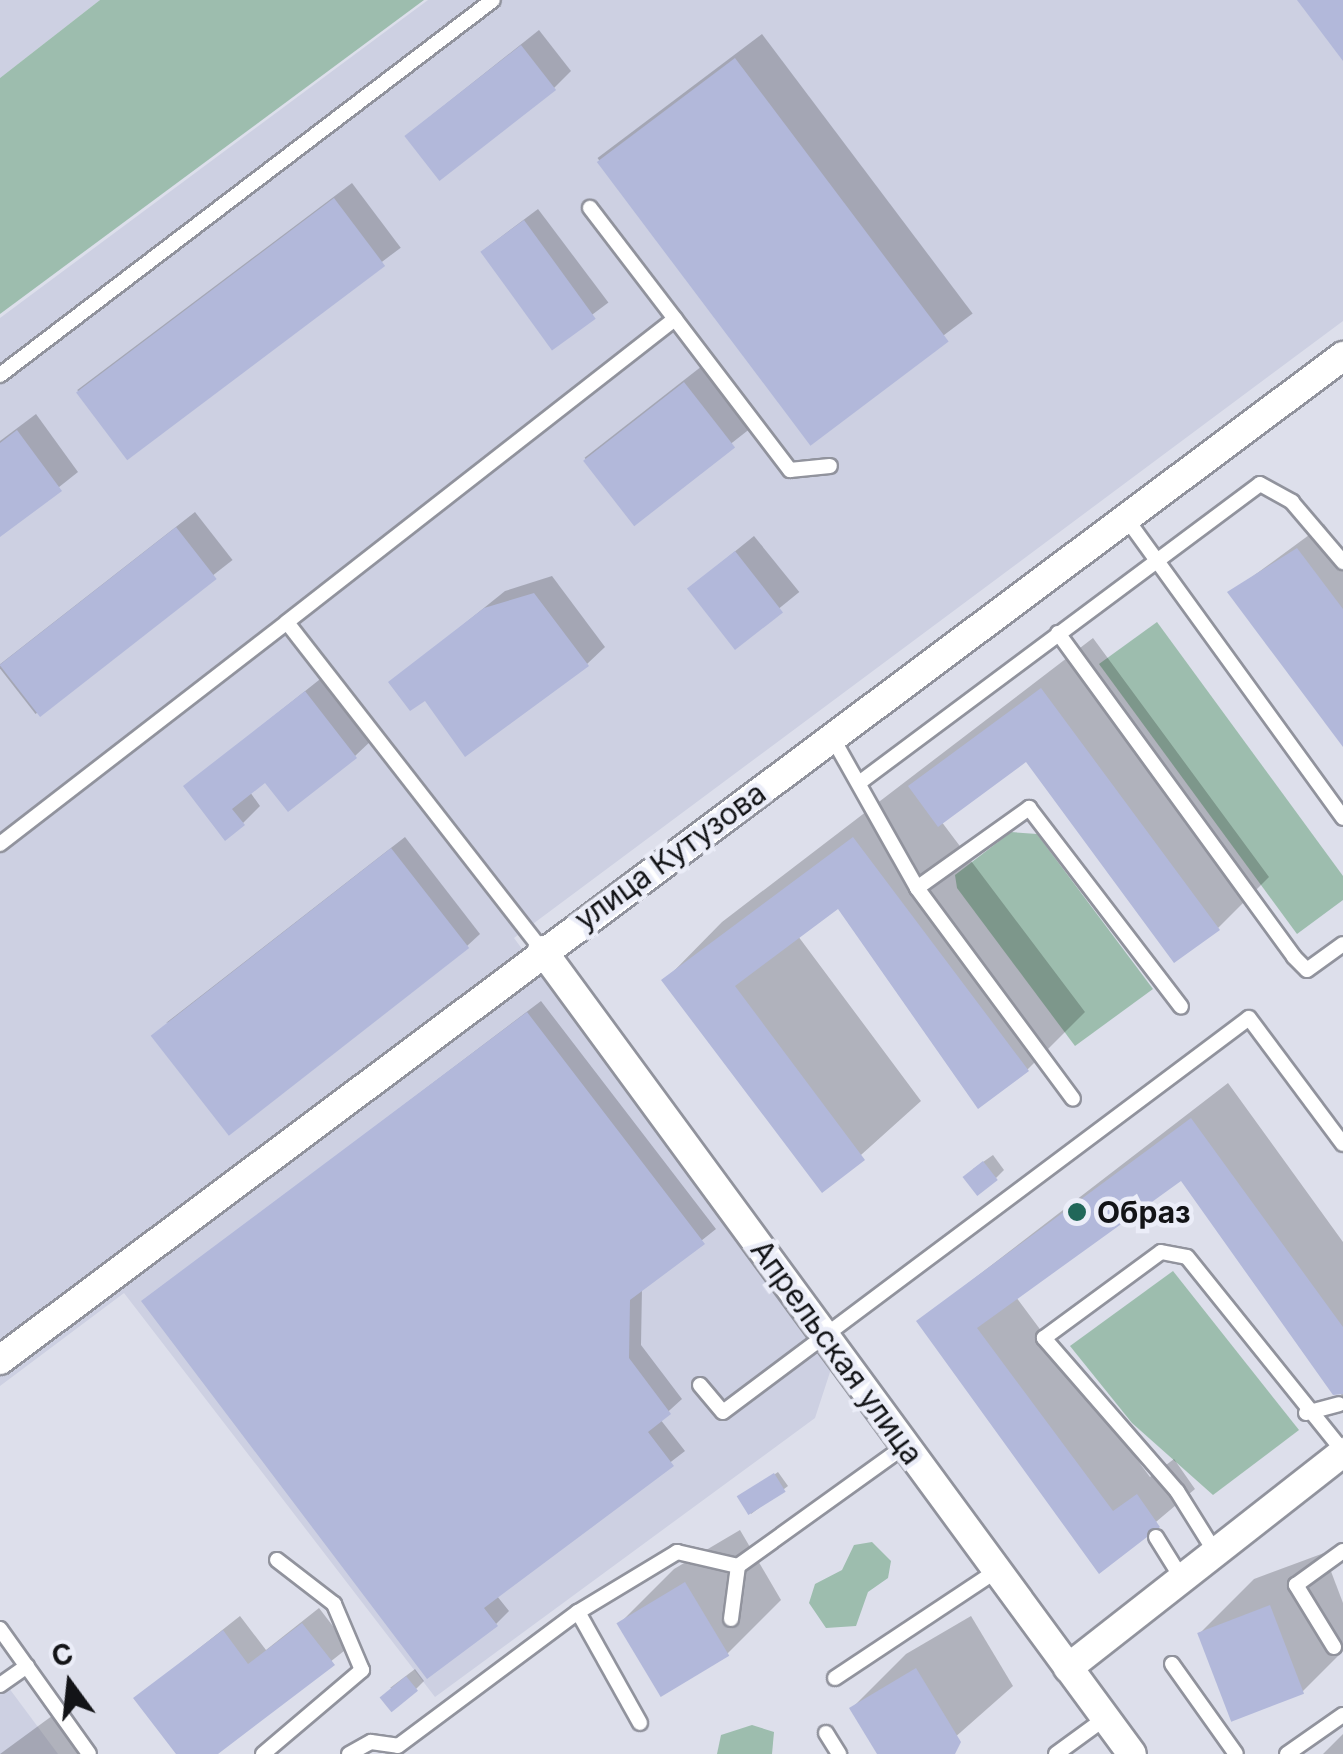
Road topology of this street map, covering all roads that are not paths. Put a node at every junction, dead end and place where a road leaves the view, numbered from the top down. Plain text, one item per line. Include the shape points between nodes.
1 (493, 0) edge
2 (590, 208) dead end
3 (675, 319) junction
4 (1343, 356) edge
5 (0, 375) edge
6 (830, 466) dead end
7 (1126, 518) junction
8 (1156, 559) junction
9 (1343, 562) edge
10 (287, 622) junction
11 (1058, 632) junction
12 (832, 737) junction
13 (863, 780) junction
14 (1343, 818) edge
15 (0, 844) edge
16 (916, 888) junction
17 (1343, 944) edge
18 (542, 950) junction
19 (1182, 1008) dead end
20 (1073, 1099) dead end
21 (1343, 1144) edge
22 (826, 1335) junction
23 (0, 1360) edge
24 (700, 1385) dead end
25 (1340, 1404) dead end
26 (1306, 1413) junction
27 (906, 1446) junction
28 (1343, 1451) edge
29 (1156, 1537) dead end
30 (1212, 1547) junction
31 (1343, 1551) edge
32 (277, 1560) dead end
33 (738, 1566) junction
34 (996, 1571) junction
35 (1184, 1582) junction
36 (578, 1612) junction
37 (731, 1619) dead end
38 (0, 1630) edge
39 (1334, 1648) dead end
40 (1172, 1664) dead end
41 (27, 1666) junction
42 (1068, 1668) junction
43 (835, 1678) dead end
44 (0, 1686) edge
45 (1343, 1716) edge
46 (1104, 1719) junction
47 (640, 1723) dead end
48 (826, 1733) dead end
49 (401, 1750) edge
50 (89, 1754) edge
51 (263, 1754) edge
52 (350, 1754) edge
53 (839, 1754) edge
54 (1056, 1754) edge
55 (1132, 1754) edge
56 (1236, 1754) edge
57 (1287, 1754) edge

1 - 5 lane
2 - 3 lane
3 - 6 lane via 790,470
3 - 10 lane
4 - 7 street, улица Кутузова
7 - 8 lane
7 - 12 street, улица Кутузова
8 - 9 lane via 1260,484 1292,502
8 - 11 lane
8 - 14 lane
10 - 15 lane
10 - 18 lane
11 - 13 lane
11 - 17 lane via 1294,956 1308,970
12 - 13 lane
12 - 18 street, улица Кутузова
13 - 16 lane
16 - 19 lane via 1029,808
16 - 20 lane
18 - 22 street, Апрельская улица
18 - 23 street, улица Кутузова
21 - 22 lane via 1249,1018
22 - 24 lane via 723,1412
22 - 27 street, Апрельская улица
25 - 26 lane
26 - 28 lane
26 - 30 lane via 1173,1248 1044,1338 1178,1492
27 - 33 lane
27 - 34 street, Апрельская улица
28 - 30 street
29 - 35 lane
30 - 35 street
31 - 39 lane via 1296,1585
32 - 51 lane via 334,1604 362,1670 358,1682
33 - 36 lane via 677,1552
33 - 37 lane
34 - 42 street, Апрельская улица
34 - 43 lane
35 - 42 street
36 - 47 lane
36 - 49 lane
38 - 41 lane
40 - 56 lane
41 - 44 lane
41 - 50 lane
42 - 46 street, Апрельская улица
45 - 57 lane
46 - 54 lane
46 - 55 street, Апрельская улица
48 - 53 lane
49 - 52 lane via 371,1742

